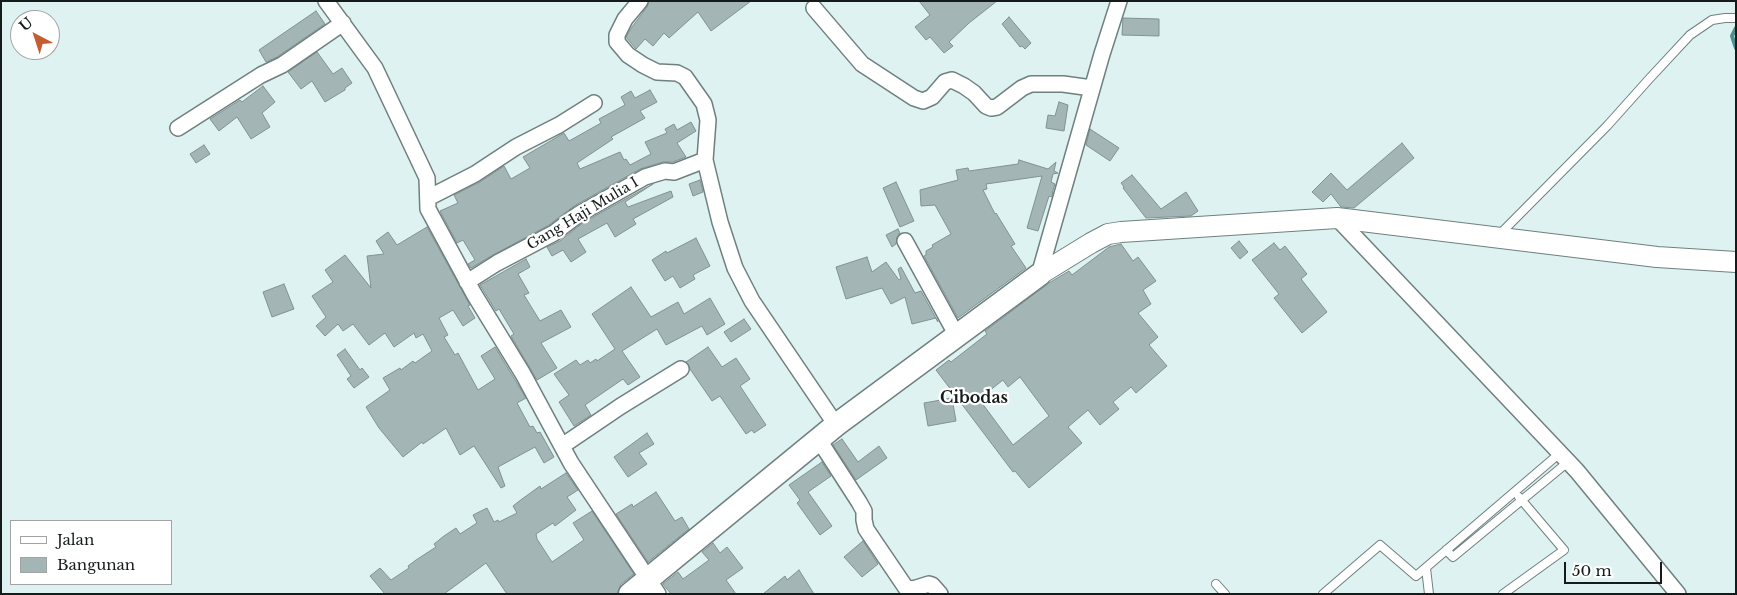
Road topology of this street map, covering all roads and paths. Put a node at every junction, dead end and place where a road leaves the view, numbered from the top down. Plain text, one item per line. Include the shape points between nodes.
1 (326, 1) edge
2 (640, 1) edge
3 (1119, 1) edge
4 (814, 8) dead end
5 (1736, 18) edge
6 (343, 23) junction
7 (1092, 88) junction
8 (594, 103) dead end
9 (178, 128) dead end
10 (705, 160) junction
11 (428, 198) junction
12 (1337, 218) junction
13 (1496, 238) junction
14 (905, 241) dead end
15 (1736, 262) edge
16 (1039, 275) junction
17 (467, 282) junction
18 (957, 336) junction
19 (681, 370) dead end
20 (836, 425) junction
21 (819, 440) junction
22 (562, 446) junction
23 (1564, 457) junction
24 (1515, 492) junction
25 (1522, 500) junction
26 (1446, 550) junction
27 (1426, 568) junction
28 (1216, 584) dead end
29 (653, 587) edge
30 (630, 594) edge
31 (940, 594) edge
32 (1225, 594) edge
33 (1323, 594) edge
34 (1429, 594) edge
35 (1503, 594) edge
36 (1678, 594) edge

1 - 6 street
2 - 10 street via 625,19 617,42 628,56 643,65 657,72 677,73 690,83 707,111
3 - 7 street
4 - 7 street via 862,64 923,101 952,80 992,108 1031,84
5 - 13 lane via 1712,20 1690,35 1608,126
6 - 9 street via 282,65
6 - 11 street via 375,68 427,178
7 - 16 street
8 - 11 street via 475,174
10 - 17 street, Gang Haji Mulia I via 674,172 665,171 645,177
10 - 20 street via 735,268 752,301
11 - 17 street via 428,209
12 - 13 street
12 - 16 street via 1108,234
12 - 23 street
13 - 15 street via 1657,257
14 - 18 street
16 - 18 main road
17 - 22 street
18 - 20 main road
19 - 22 street
20 - 21 main road
21 - 29 main road
21 - 31 street via 864,511 866,529 906,588 929,584
22 - 29 street
23 - 24 lane
23 - 25 lane
23 - 36 street
24 - 25 lane
24 - 26 lane
25 - 26 lane via 1453,557
25 - 35 lane via 1564,550
26 - 27 lane
27 - 33 lane via 1416,576 1380,545
27 - 34 lane
28 - 32 lane
29 - 30 main road

